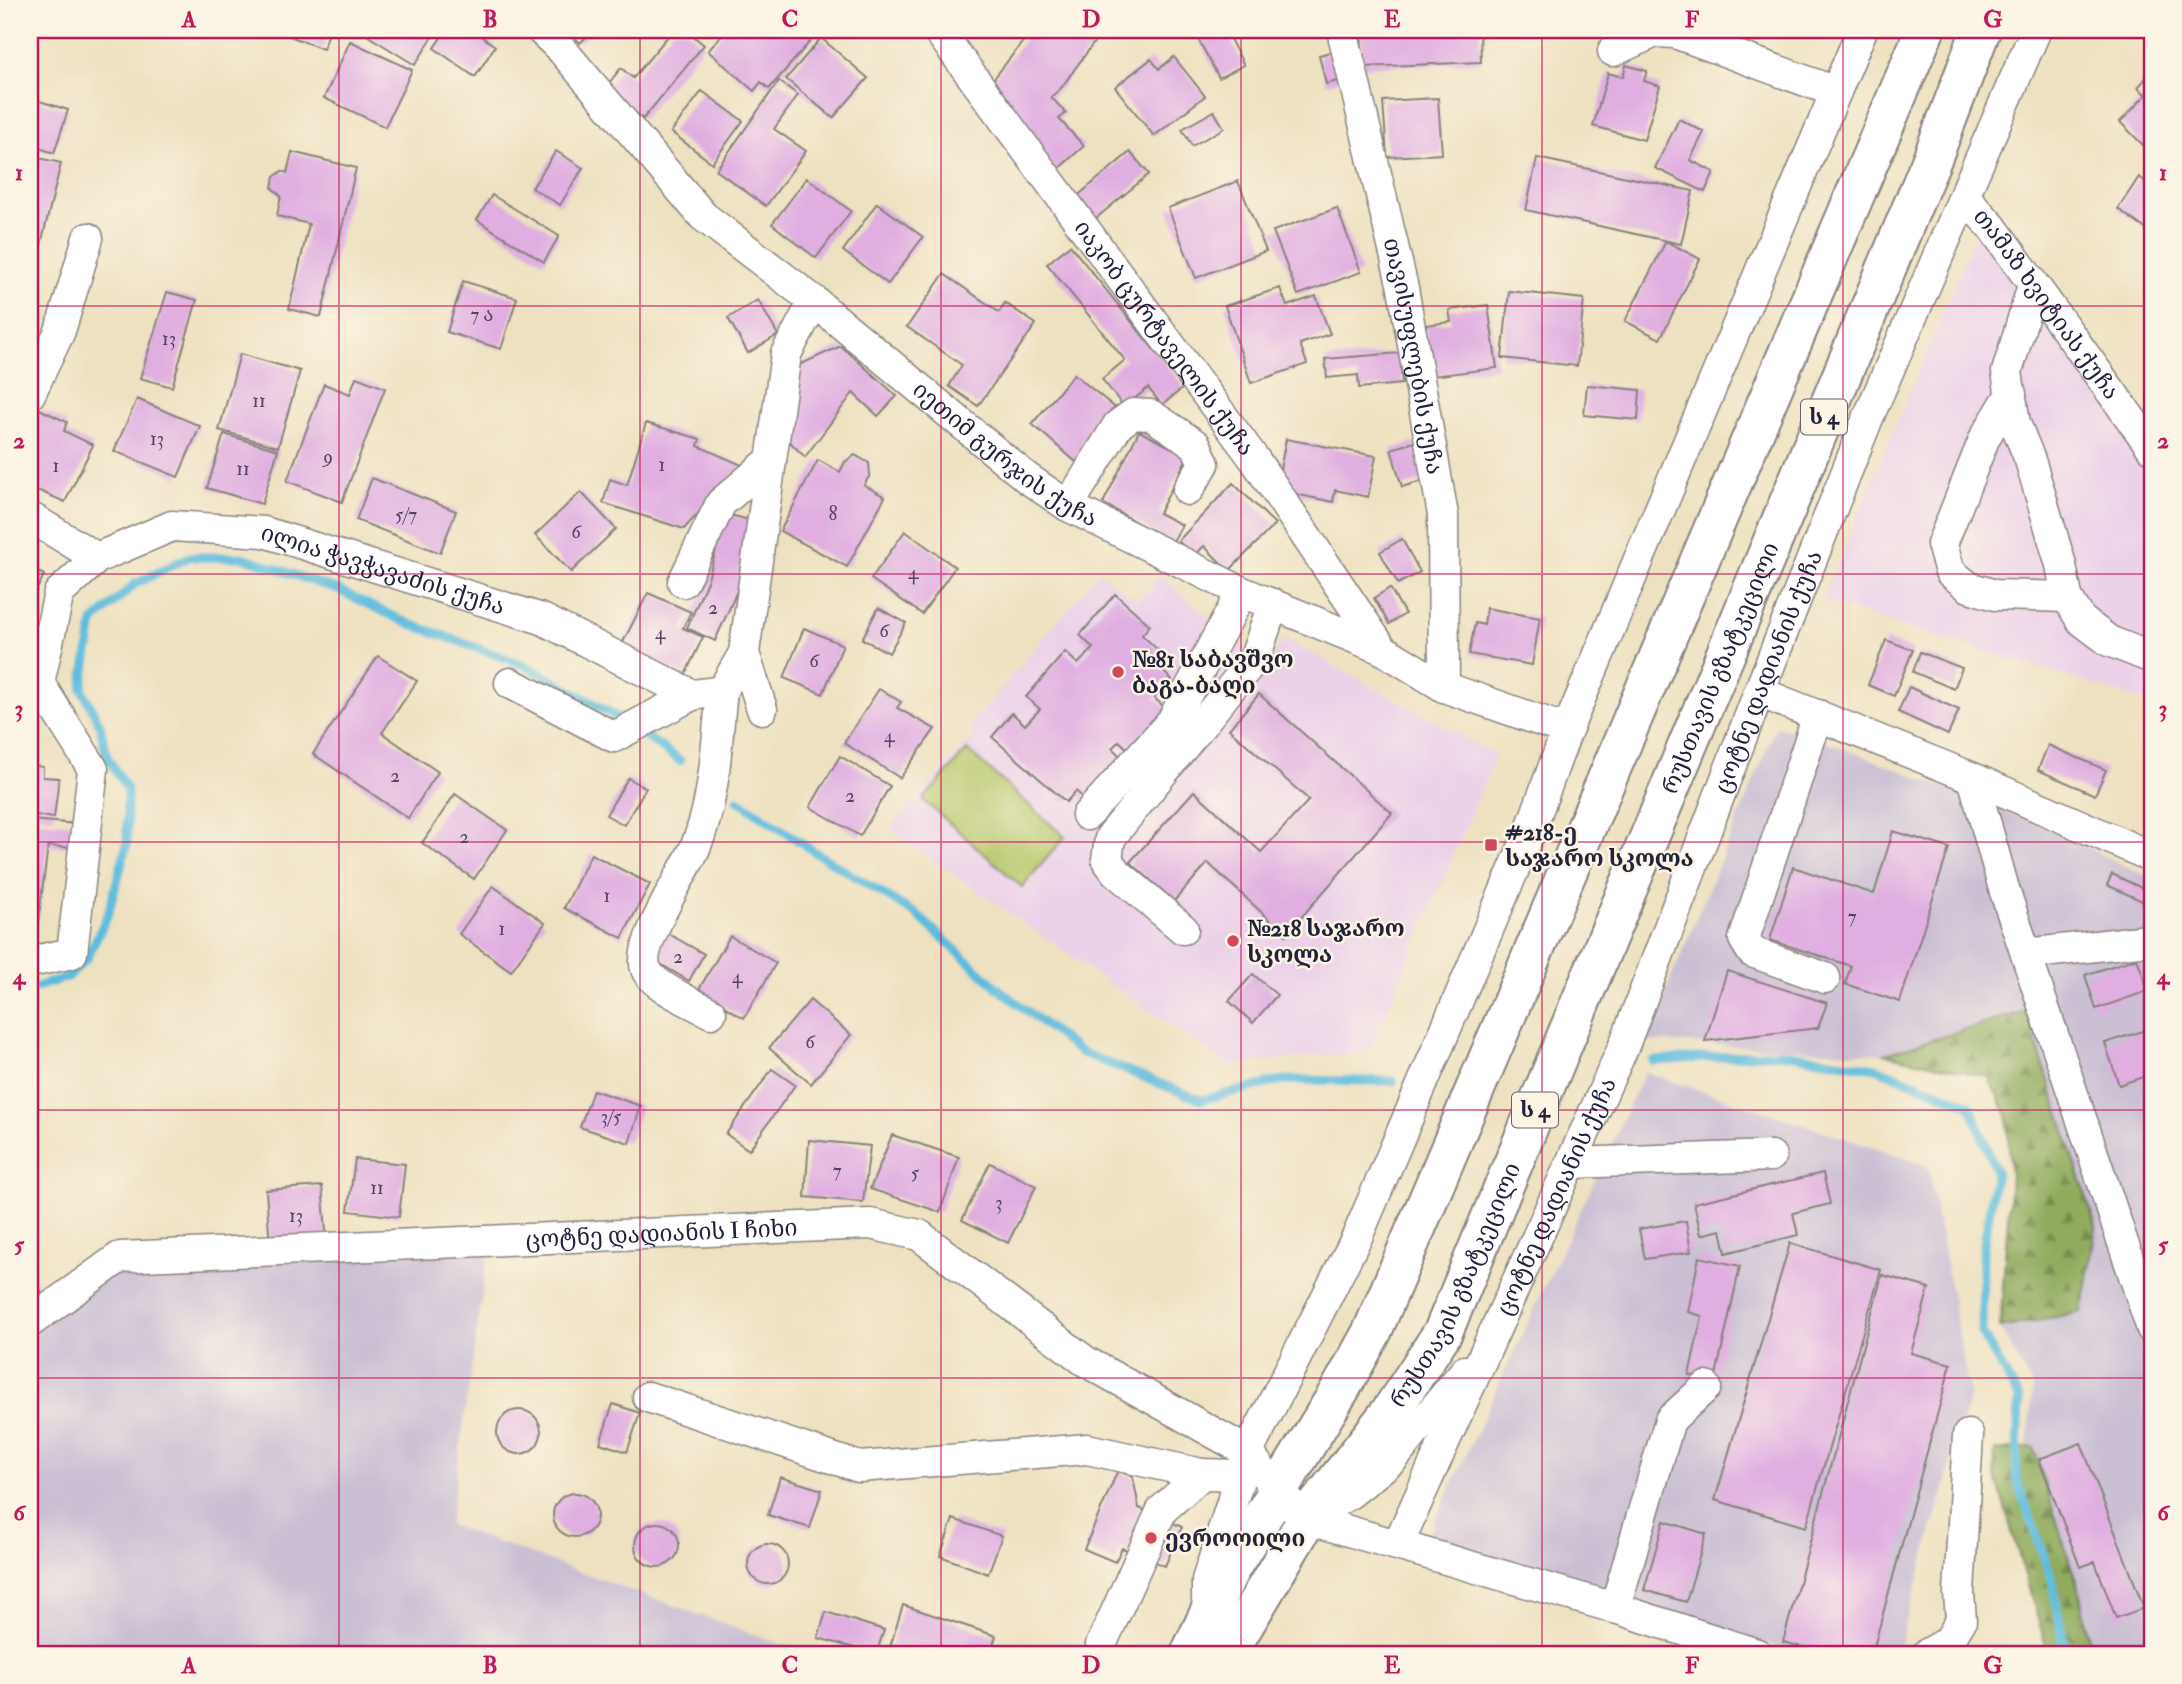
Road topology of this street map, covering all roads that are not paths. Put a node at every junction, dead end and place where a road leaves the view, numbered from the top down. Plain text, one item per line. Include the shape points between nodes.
1 (541, 30) edge
2 (938, 30) edge
3 (1342, 30) edge
4 (1862, 30) edge
5 (1925, 30) edge
6 (1981, 30) edge
7 (2036, 30) edge
8 (1613, 51) dead end
9 (1836, 92) junction
10 (1964, 196) junction
11 (88, 239) dead end
12 (2033, 285) junction
13 (814, 301) junction
14 (30, 394) edge
15 (2011, 394) junction
16 (2152, 448) edge
17 (771, 460) junction
18 (1188, 490) dead end
19 (1068, 506) junction
20 (30, 517) edge
21 (97, 558) junction
22 (683, 582) dead end
23 (1242, 593) junction
24 (2067, 597) junction
25 (1273, 604) junction
26 (1382, 649) junction
27 (744, 653) junction
28 (2152, 658) edge
29 (510, 683) dead end
30 (1444, 687) junction
31 (722, 691) junction
32 (1759, 692) junction
33 (692, 695) junction
34 (762, 709) dead end
35 (1818, 715) junction
36 (1567, 730) junction
37 (1973, 778) junction
38 (1087, 815) dead end
39 (2152, 857) edge
40 (1183, 929) dead end
41 (2152, 942) edge
42 (2026, 954) junction
43 (30, 962) edge
44 (1825, 978) dead end
45 (711, 1013) dead end
46 (1771, 1156) dead end
47 (1572, 1163) junction
48 (30, 1322) edge
49 (2152, 1329) edge
50 (1490, 1342) junction
51 (1706, 1387) dead end
52 (648, 1397) dead end
53 (1968, 1435) dead end
54 (1244, 1463) junction
55 (1202, 1474) junction
56 (1277, 1491) junction
57 (1307, 1519) junction
58 (1398, 1544) junction
59 (1228, 1571) junction
60 (1615, 1608) junction
61 (1207, 1614) junction
62 (1104, 1654) edge
63 (1190, 1654) edge
64 (1227, 1654) edge
65 (1757, 1654) edge
66 (1927, 1654) edge

1 - 13 street, იეთიმ გურჯის ქუჩა via 703,216
2 - 26 street, იაკობ ცურტაველის ქუჩა via 1255,460
3 - 30 street, თავისუფლების ქუჩა via 1403,288 1443,515
4 - 9 street
5 - 56 highway, ს 4 via 1372,1332
6 - 57 highway, რუსთავის გზატკეცილი / ს 4 via 1443,1332 1391,1411
7 - 10 street, ცოტნე დადიანის ქუჩა
8 - 9 street via 1656,32 1675,33
9 - 36 street
10 - 12 street, თამაზ ხვიტიას ქუჩა
10 - 32 street, ცოტნე დადიანის ქუჩა via 1868,418
11 - 14 street via 60,331
12 - 15 street via 2007,372
12 - 16 street, თამაზ ხვიტიას ქუჩა
13 - 17 street via 786,354
13 - 19 street, იეთიმ გურჯის ქუჩა via 1027,478
15 - 24 street via 2015,423 2030,460
15 - 24 street via 1985,437 1942,544 1950,572 1969,587 1995,595
17 - 22 street via 721,503
17 - 27 street
18 - 19 street via 1204,464 1196,445 1151,415 1133,414 1118,425
19 - 23 street, იეთიმ გურჯის ქუჩა
20 - 21 street
21 - 33 street, ილია ჭავჭავაძის ქუჩა via 172,526 264,532 542,619
21 - 43 street, ილია ჭავჭავაძის ქუჩა via 59,593 39,683 93,769 72,953
23 - 25 street, იეთიმ გურჯის ქუჩა
23 - 38 street via 1172,721
24 - 28 street via 2081,620 2109,641
25 - 26 street, იეთიმ გურჯის ქუჩა
25 - 40 street via 1255,658 1110,838 1107,860 1116,872
26 - 30 street, იეთიმ გურჯის ქუჩა
27 - 31 street
27 - 34 street
29 - 33 street via 614,737
30 - 36 street, იეთიმ გურჯის ქუჩა
31 - 33 street
31 - 45 street via 709,808 695,848 643,956 653,981
32 - 35 street
32 - 47 street, ცოტნე დადიანის ქუჩა via 1623,1048
35 - 37 street
35 - 44 street via 1744,939 1752,951
36 - 54 street via 1529,834 1357,1237
37 - 39 street
37 - 42 street
41 - 42 street
42 - 49 street
46 - 47 street
47 - 50 street, ცოტნე დადიანის ქუჩა
48 - 54 street, ცოტნე დადიანის I ჩიხი via 120,1257 870,1224 919,1234 1085,1361
50 - 57 street via 1393,1459 1349,1494
50 - 58 street, ცოტნე დადიანის ქუჩა
51 - 60 street via 1670,1420
52 - 55 street via 859,1467 1087,1449
53 - 66 street via 1961,1621 1948,1642
54 - 55 street
54 - 56 street
54 - 61 street via 1207,1580
55 - 62 street via 1162,1510 1101,1645
56 - 57 street
56 - 59 highway, ს 4
57 - 58 street
57 - 59 street via 1267,1538
57 - 64 highway, რუსთავის გზატკეცილი / ს 4
58 - 60 street
59 - 61 highway, ს 4
60 - 65 street
61 - 63 highway, ს 4

